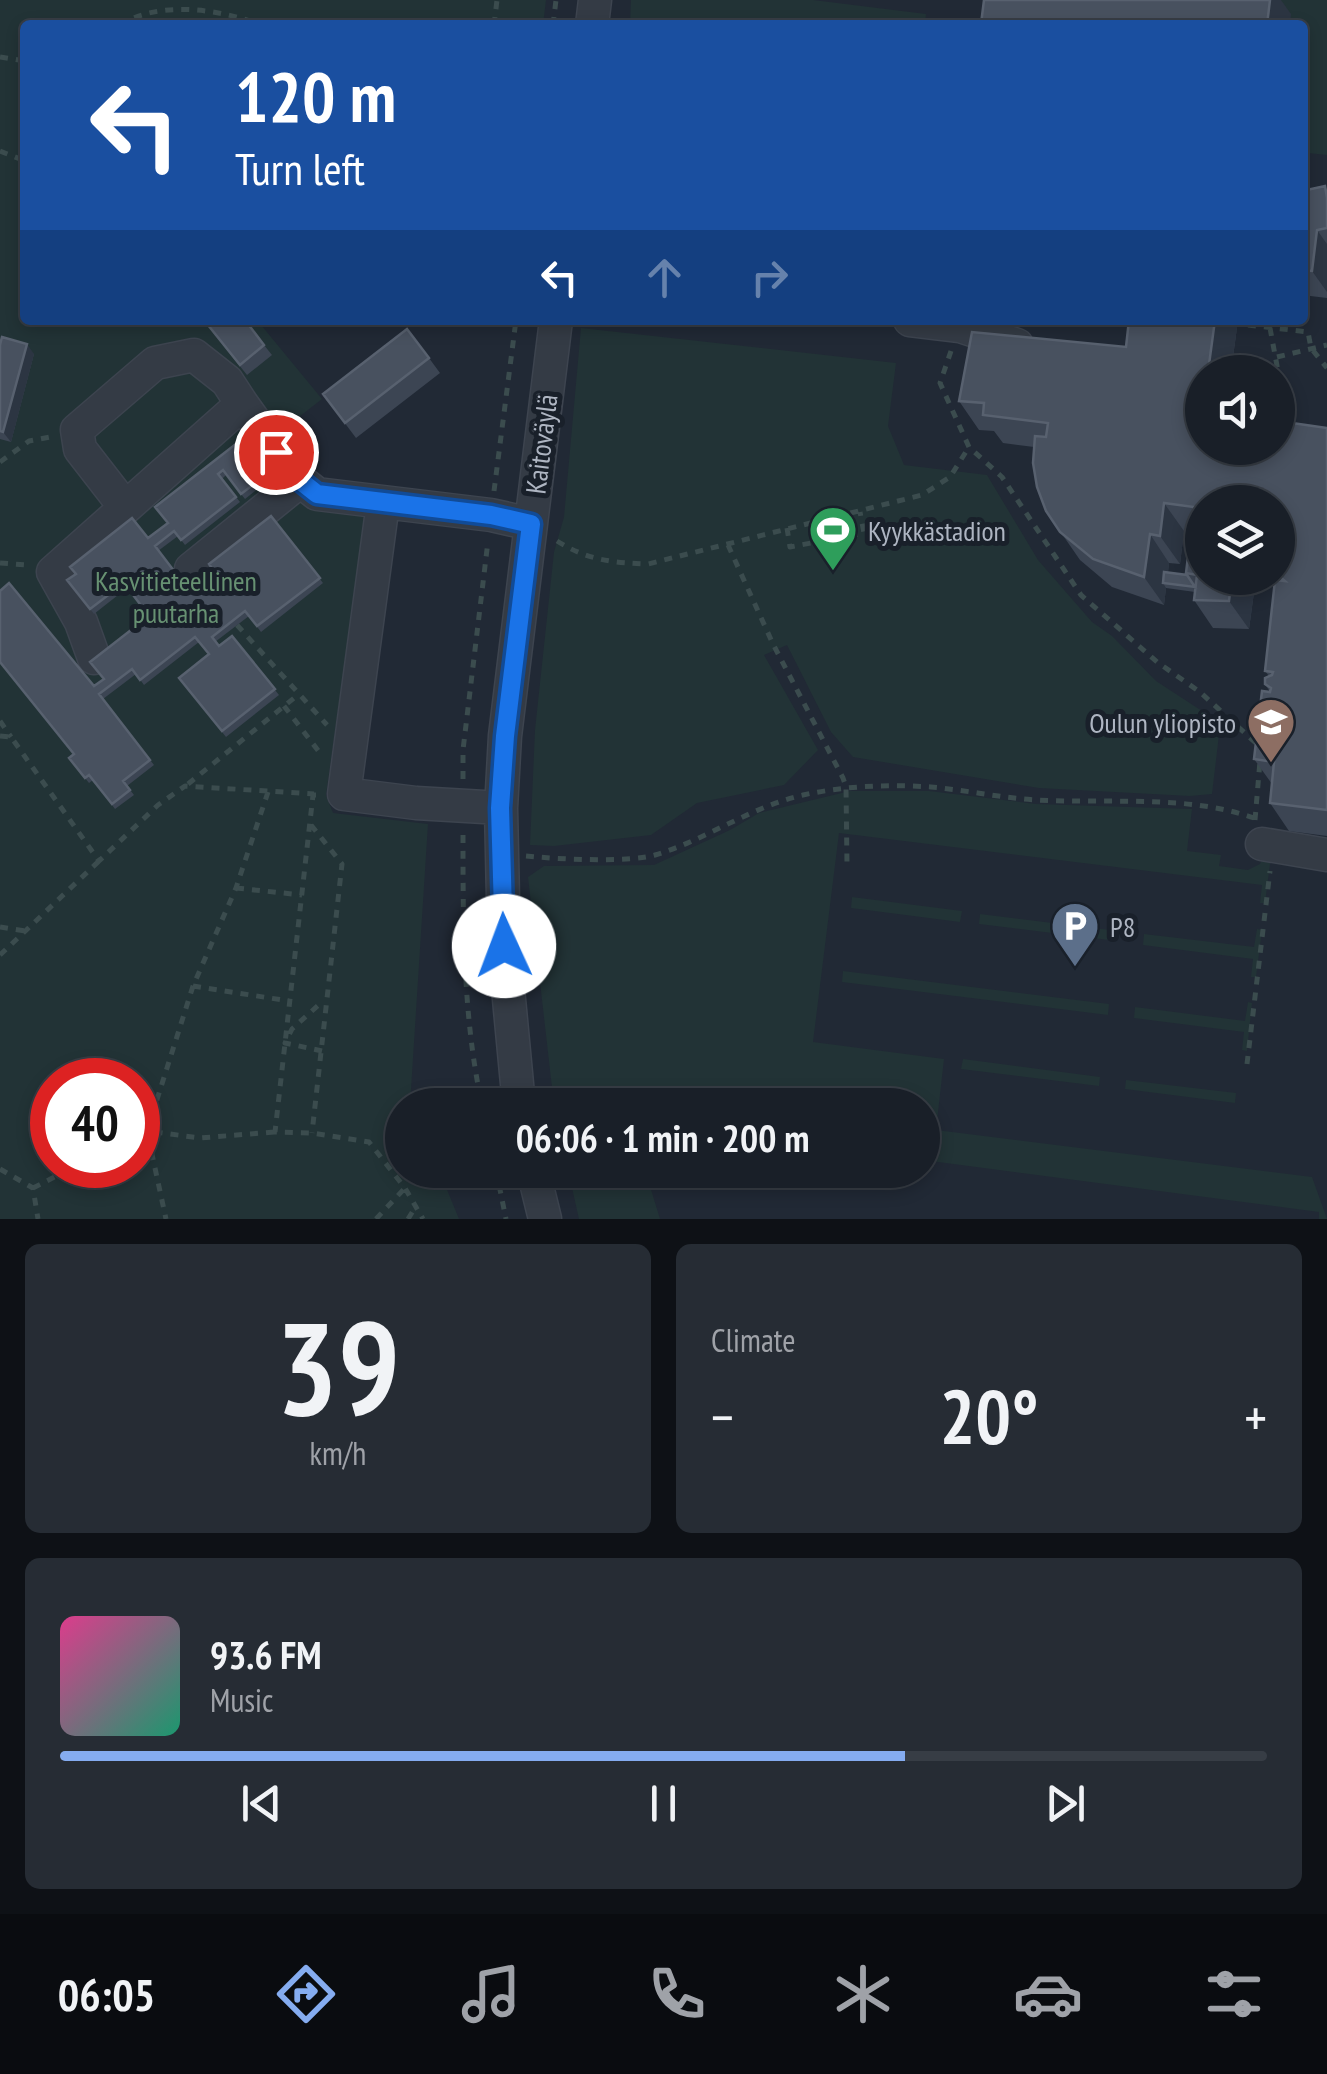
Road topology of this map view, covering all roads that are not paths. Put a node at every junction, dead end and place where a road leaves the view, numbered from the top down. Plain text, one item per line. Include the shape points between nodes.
1 (555, 325) edge
2 (952, 325) edge
3 (1040, 348) edge
4 (242, 404) junction
5 (300, 481) junction
6 (383, 503) junction
7 (125, 507) junction
8 (531, 524) junction
9 (191, 569) dead end
10 (94, 658) edge
11 (500, 808) junction
12 (1263, 837) road end
13 (1327, 855) edge
14 (517, 1088) edge
15 (538, 1188) edge
16 (545, 1219) edge

1 - 8 street, Kaitoväylä
2 - 3 street
4 - 5 street
4 - 7 street
4 - 7 street via 194,355 155,363 77,430 80,450
5 - 6 street via 317,494
5 - 9 street
6 - 8 street
6 - 11 street via 344,794
7 - 10 street via 53,572
8 - 11 street, Kaitoväylä
11 - 14 street, Kaitoväylä
12 - 13 street
15 - 16 street

